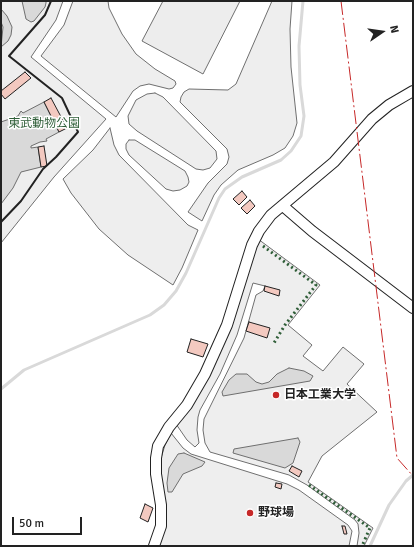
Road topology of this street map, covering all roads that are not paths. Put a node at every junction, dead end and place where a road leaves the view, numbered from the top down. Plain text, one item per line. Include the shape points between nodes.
1 (413, 91) edge
2 (283, 206) junction
3 (413, 308) edge
4 (154, 546) edge

1 - 2 street via 388,105 372,119 334,162
2 - 3 street
2 - 4 street via 271,215 259,231 252,245 227,325 205,374 158,446 156,474 161,505 161,526

